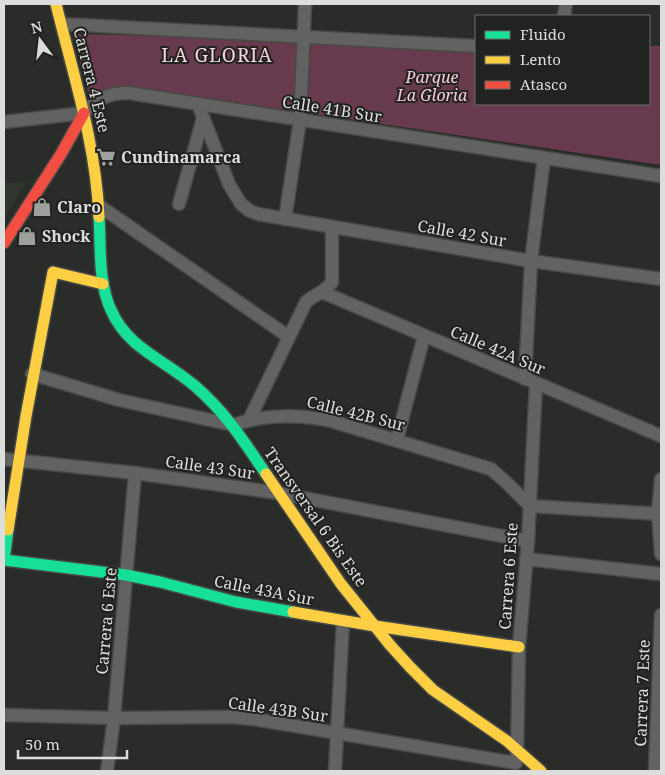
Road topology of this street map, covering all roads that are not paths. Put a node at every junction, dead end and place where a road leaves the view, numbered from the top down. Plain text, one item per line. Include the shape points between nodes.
1 (56, 4) edge
2 (305, 4) edge
3 (62, 24) junction
4 (303, 37) junction
5 (475, 46) edge
6 (198, 104) junction
7 (84, 113) junction
8 (203, 118) junction
9 (300, 120) junction
10 (4, 122) edge
11 (544, 158) junction
12 (661, 176) edge
13 (178, 204) dead end
14 (98, 205) junction
15 (285, 219) junction
16 (332, 227) junction
17 (4, 243) edge
18 (531, 261) junction
19 (661, 280) edge
20 (103, 284) junction
21 (322, 292) junction
22 (424, 336) junction
23 (289, 337) junction
24 (32, 374) junction
25 (531, 381) junction
26 (249, 420) junction
27 (233, 425) junction
28 (661, 436) edge
29 (397, 440) junction
30 (4, 459) edge
31 (18, 460) junction
32 (135, 473) junction
33 (661, 479) edge
34 (278, 494) junction
35 (530, 506) junction
36 (660, 514) edge
37 (528, 541) junction
38 (661, 554) edge
39 (526, 559) junction
40 (4, 560) edge
41 (661, 574) edge
42 (126, 575) junction
43 (661, 615) edge
44 (343, 621) junction
45 (375, 626) junction
46 (519, 647) junction
47 (4, 715) edge
48 (114, 718) junction
49 (337, 734) junction
50 (517, 749) junction
51 (516, 767) edge
52 (108, 771) edge
53 (335, 771) edge
54 (540, 771) edge
55 (655, 771) edge

1 - 3 street, Carrera 4 Este
2 - 4 street
3 - 4 street
3 - 7 street, Carrera 4 Este
4 - 5 street
4 - 9 street
6 - 7 street, Calle 41B Sur via 114,94 92,104
6 - 8 street
6 - 9 street, Calle 41B Sur
7 - 10 street, Calle 41B Sur
7 - 14 street, Carrera 4 Este via 98,188
7 - 17 street
8 - 13 street
8 - 15 street, Calle 42 Sur via 229,184 242,204 258,214
9 - 11 street, Calle 41B Sur
9 - 15 street
11 - 12 street, Calle 41B Sur
11 - 18 street, Carrera 6 Este
14 - 20 street, Carrera 4 Este
14 - 23 street
15 - 16 street, Calle 42 Sur
16 - 18 street, Calle 42 Sur
16 - 21 street via 332,282
18 - 19 street, Calle 42 Sur
18 - 25 street, Carrera 6 Este
20 - 24 street via 53,272
20 - 27 street, Transversal 6 Bis Este via 114,316 134,343 193,384
21 - 22 street, Calle 42A Sur
21 - 23 street via 306,302
22 - 25 street, Calle 42A Sur
22 - 29 street
23 - 26 street
24 - 27 street, Calle 42B Sur via 119,400
24 - 31 street
25 - 28 street, Calle 42A Sur
25 - 35 street, Carrera 6 Este
26 - 27 street, Calle 42B Sur
26 - 29 street, Calle 42B Sur via 308,416
27 - 34 street, Transversal 6 Bis Este
29 - 35 street, Calle 42B Sur via 490,469
30 - 31 street, Calle 43 Sur
31 - 32 street, Calle 43 Sur
31 - 40 street
32 - 34 street, Calle 43 Sur
32 - 42 street, Carrera 6 Este
33 - 36 street
34 - 37 street, Calle 43 Sur
34 - 45 street, Transversal 6 Bis Este via 341,584
35 - 36 street
35 - 37 street, Carrera 6 Este
36 - 38 street
37 - 39 street, Carrera 6 Este
39 - 41 street
39 - 46 street, Carrera 6 Este
40 - 42 street, Calle 43A Sur
42 - 44 street, Calle 43A Sur via 236,602
42 - 48 street, Carrera 6 Este
43 - 55 street, Carrera 7 Este
44 - 45 street, Calle 43A Sur
44 - 49 street
45 - 46 street, Calle 43A Sur
45 - 50 street, Transversal 6 Bis Este via 433,690
46 - 50 street, Carrera 6 Este
47 - 48 street, Calle 43B Sur
48 - 49 street, Calle 43B Sur via 230,717
48 - 52 street, Carrera 6 Este
49 - 51 street, Calle 43B Sur
49 - 53 street
50 - 51 street, Carrera 6 Este
50 - 54 street, Transversal 6 Bis Este

